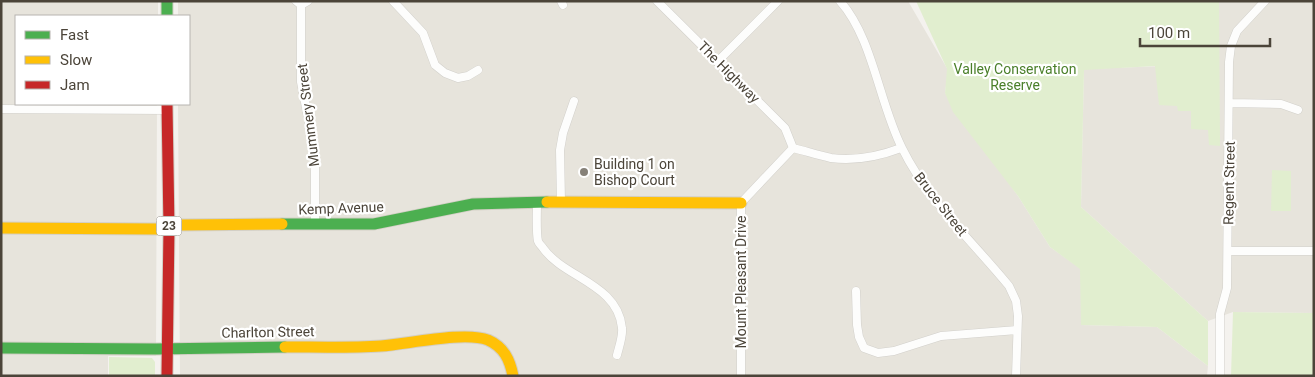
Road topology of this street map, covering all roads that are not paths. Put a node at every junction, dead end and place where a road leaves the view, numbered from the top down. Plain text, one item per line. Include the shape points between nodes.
1 (167, 1) edge
2 (393, 1) edge
3 (657, 1) edge
4 (778, 1) edge
5 (840, 1) edge
6 (1265, 1) edge
7 (302, 3) edge
8 (167, 15) edge
9 (717, 62) junction
10 (478, 70) dead end
11 (574, 101) dead end
12 (1230, 103) junction
13 (167, 107) edge
14 (1, 109) edge
15 (1298, 110) dead end
16 (793, 148) junction
17 (901, 148) junction
18 (536, 202) junction
19 (561, 202) junction
20 (741, 203) junction
21 (315, 224) junction
22 (1, 228) edge
23 (169, 228) junction
24 (1228, 251) junction
25 (1314, 252) edge
26 (856, 290) dead end
27 (1017, 330) junction
28 (1, 348) edge
29 (167, 349) junction
30 (617, 355) dead end
31 (167, 376) edge
32 (513, 376) edge
33 (741, 376) edge
34 (1016, 376) edge
35 (1220, 376) edge

1 - 8 street
2 - 10 street via 423,33 435,65 458,78
3 - 9 street, The Highway
4 - 9 street
5 - 17 street, Bruce Street via 863,41
6 - 12 street, Regent Street via 1237,31 1231,46
7 - 21 street, Mummery Street via 301,82 315,153
9 - 16 street, The Highway via 785,128
11 - 19 street via 560,150
12 - 15 street via 1282,104
12 - 24 street, Regent Street
13 - 14 street
13 - 23 street, 23
16 - 17 street via 833,158 856,158
16 - 20 street, Mount Pleasant Drive
17 - 27 street, Bruce Street via 935,201 1009,286 1016,301
18 - 19 street, Kemp Avenue
18 - 21 street, Kemp Avenue via 473,204 374,224
18 - 30 street via 538,241 547,254 606,296 620,318 623,329
19 - 20 street, Kemp Avenue
20 - 33 street, Mount Pleasant Drive
21 - 23 street, Kemp Avenue via 181,225
22 - 23 street, Kemp Avenue
23 - 29 street, 23
24 - 25 street
24 - 35 street, Regent Street via 1228,288 1220,314
26 - 27 street via 859,337 864,348 878,353 942,336
27 - 34 street, Bruce Street
28 - 29 street, Charlton Street
29 - 31 street, 23
29 - 32 street, Charlton Street via 382,346 471,336 488,340 501,348 510,361

